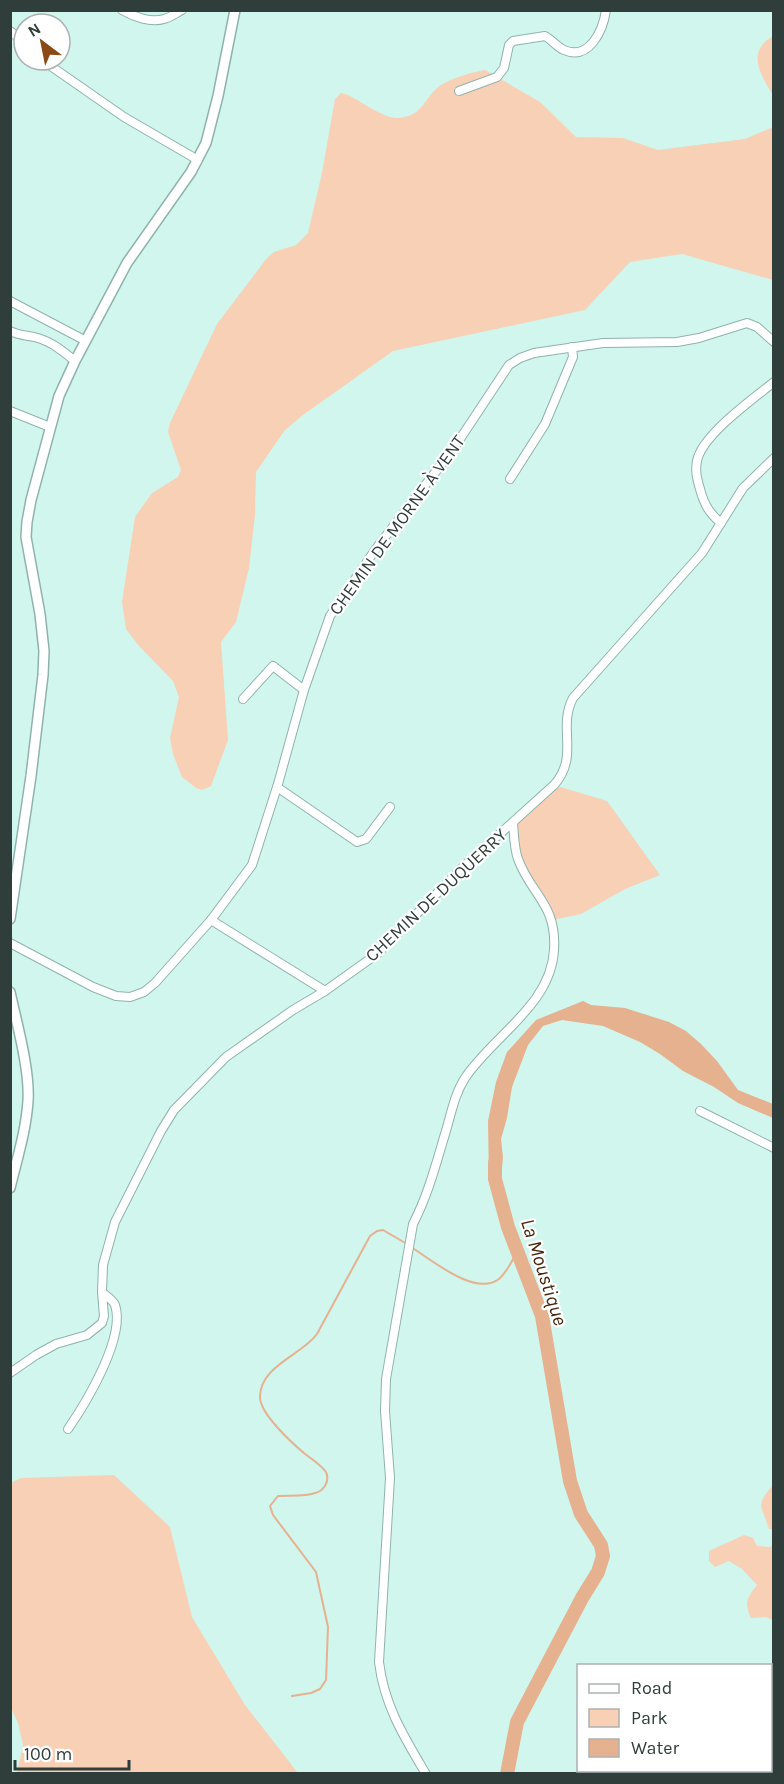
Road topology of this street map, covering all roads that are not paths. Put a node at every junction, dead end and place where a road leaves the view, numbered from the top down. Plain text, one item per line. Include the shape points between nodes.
1 (123, 10) edge
2 (182, 10) edge
3 (235, 10) edge
4 (606, 10) edge
5 (59, 72) edge
6 (459, 91) dead end
7 (198, 160) junction
8 (10, 301) edge
9 (10, 331) edge
10 (86, 341) junction
11 (774, 342) edge
12 (572, 347) junction
13 (75, 361) junction
14 (774, 382) edge
15 (10, 411) edge
16 (50, 427) junction
17 (774, 458) edge
18 (510, 479) dead end
19 (721, 523) junction
20 (304, 690) junction
21 (243, 699) dead end
22 (277, 787) junction
23 (390, 807) dead end
24 (513, 823) junction
25 (10, 919) edge
26 (212, 920) junction
27 (10, 943) edge
28 (325, 991) junction
29 (10, 992) edge
30 (700, 1111) dead end
31 (774, 1148) edge
32 (10, 1188) edge
33 (102, 1292) junction
34 (10, 1372) edge
35 (68, 1429) dead end
36 (423, 1771) edge

1 - 2 street via 147,19 163,19
3 - 7 street via 212,120
4 - 6 street via 597,38 587,49 578,53 566,51 544,36 513,41 497,77
5 - 7 street via 124,117
7 - 10 street via 127,262
8 - 10 street
9 - 13 street via 39,338
10 - 13 street
11 - 12 street, CHEMIN DE MORNE À VENT via 747,323 677,342
12 - 18 street via 573,357 545,424
12 - 20 street, CHEMIN DE MORNE À VENT via 534,353 509,365 330,616
13 - 16 street
14 - 19 street via 716,431 697,460 696,476 704,504
15 - 16 street
16 - 25 street via 27,522 44,659
17 - 19 street, CHEMIN DE DUQUERRY via 743,488
19 - 24 street, CHEMIN DE DUQUERRY via 702,553 573,698 567,715 568,756 560,778
20 - 21 street via 273,666
20 - 22 street, CHEMIN DE MORNE À VENT
22 - 23 street via 357,842 366,839
22 - 26 street, CHEMIN DE MORNE À VENT via 252,865
24 - 28 street, CHEMIN DE DUQUERRY via 377,954
24 - 36 street via 518,858 553,920 555,950 551,968 535,999 465,1078 454,1100 424,1203 413,1224 386,1379 390,1478 379,1660 390,1708
26 - 27 street, CHEMIN DE MORNE À VENT via 155,983 130,998 93,987
26 - 28 street
28 - 33 street, CHEMIN DE DUQUERRY via 226,1057 174,1110 115,1222 103,1265
29 - 32 street via 28,1100
30 - 31 street
33 - 34 street, CHEMIN DE DUQUERRY via 104,1316 96,1329 56,1344
33 - 35 street via 114,1304 114,1343

